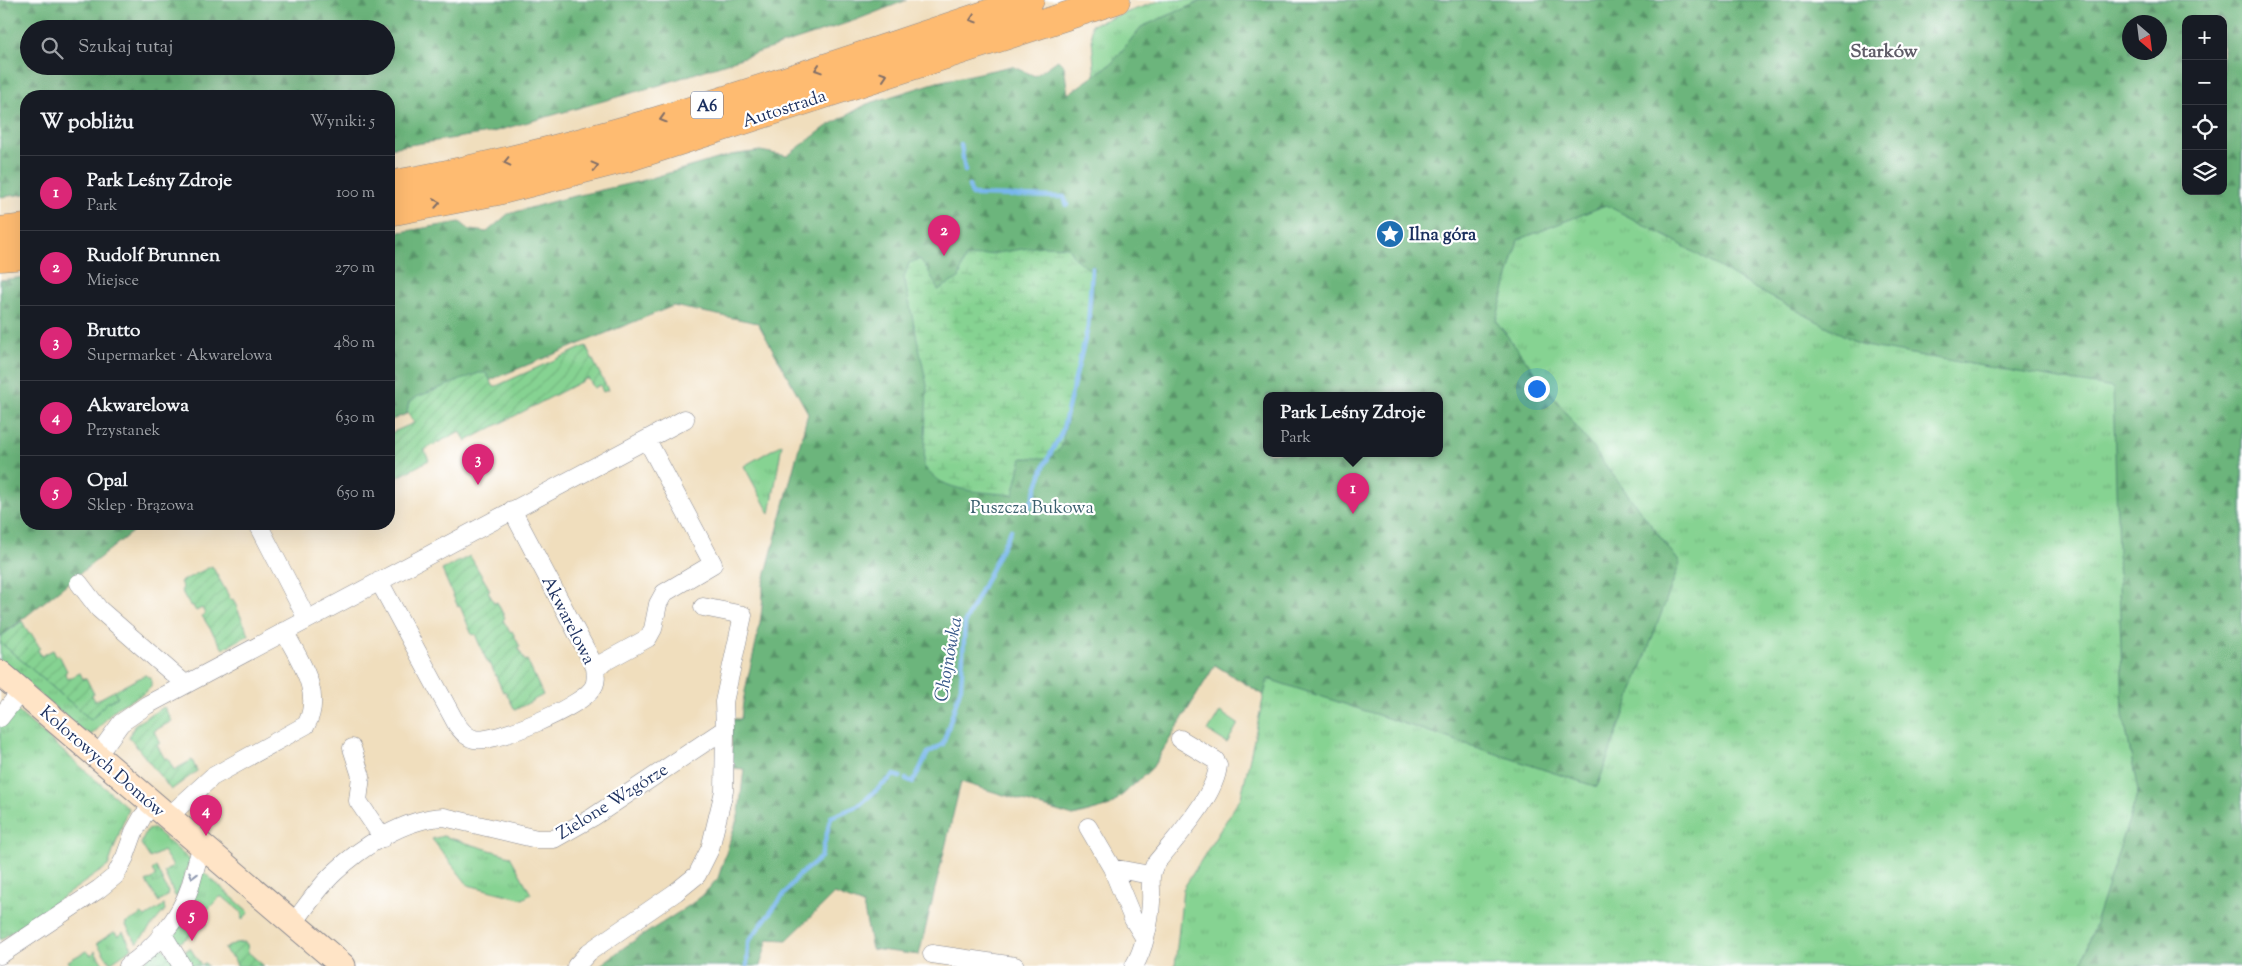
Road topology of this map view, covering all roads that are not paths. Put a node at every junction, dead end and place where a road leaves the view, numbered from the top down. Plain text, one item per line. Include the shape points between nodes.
1 (1116, 0) edge
2 (1025, 2) edge
3 (395, 184) edge
4 (395, 211) edge
5 (20, 229) edge
6 (0, 231) edge
7 (20, 255) edge
8 (0, 257) edge
9 (685, 419) dead end
10 (647, 440) junction
11 (512, 510) junction
12 (261, 530) edge
13 (379, 581) junction
14 (79, 583) dead end
15 (703, 607) dead end
16 (307, 619) junction
17 (284, 631) junction
18 (595, 667) junction
19 (0, 673) edge
20 (186, 684) junction
21 (21, 691) junction
22 (0, 718) edge
23 (725, 729) junction
24 (1180, 739) dead end
25 (352, 748) dead end
26 (97, 756) junction
27 (161, 811) junction
28 (1088, 827) dead end
29 (383, 838) junction
30 (202, 846) junction
31 (1112, 868) junction
32 (1150, 875) junction
33 (293, 924) junction
34 (162, 933) junction
35 (1144, 937) junction
36 (0, 955) edge
37 (931, 955) edge
38 (128, 966) edge
39 (182, 966) edge
40 (342, 966) edge
41 (576, 966) edge
42 (1015, 966) edge
43 (1134, 966) edge

4 -> 1 highway, Autostrada / A6 via 498,191 627,158
2 -> 3 highway, Autostrada / A6 via 604,136 502,163
5 - 6 highway
7 - 8 highway
9 - 10 street
10 - 11 street
10 - 18 street via 713,564 664,594 648,638
11 - 13 street
11 - 18 street, Akwarelowa
12 - 16 street
13 - 16 street
13 - 18 street, Akwarelowa via 457,725 474,739 493,739 509,734 582,698 596,682
14 - 20 street via 99,609
15 - 23 street via 743,615 724,702
16 - 17 street
17 - 20 street
17 - 27 street via 310,685 313,711 306,725 212,777
19 - 21 street, Kolorowych Domów
20 - 26 street via 132,714 121,723
21 - 22 street
21 - 26 street, Kolorowych Domów
23 - 29 street, Zielone Wzgórze via 594,817 554,839 536,839 444,817 418,820
23 - 41 street via 724,791 710,849 697,875 601,944
24 - 32 street via 1215,760 1218,771 1204,800
25 - 29 street via 361,776 352,801
26 - 27 street, Kolorowych Domów
27 - 30 street, Kolorowych Domów
27 - 36 street via 143,816 115,876
28 - 31 street
29 - 33 street, Zielone Wzgórze via 356,854 333,874
30 - 33 street, Kolorowych Domów
30 -> 34 street via 183,904
31 - 32 street
31 - 35 street
32 - 35 street via 1151,916
33 - 40 street, Kolorowych Domów
34 - 38 street
34 - 39 street
35 - 43 street via 1143,949
37 - 42 street

